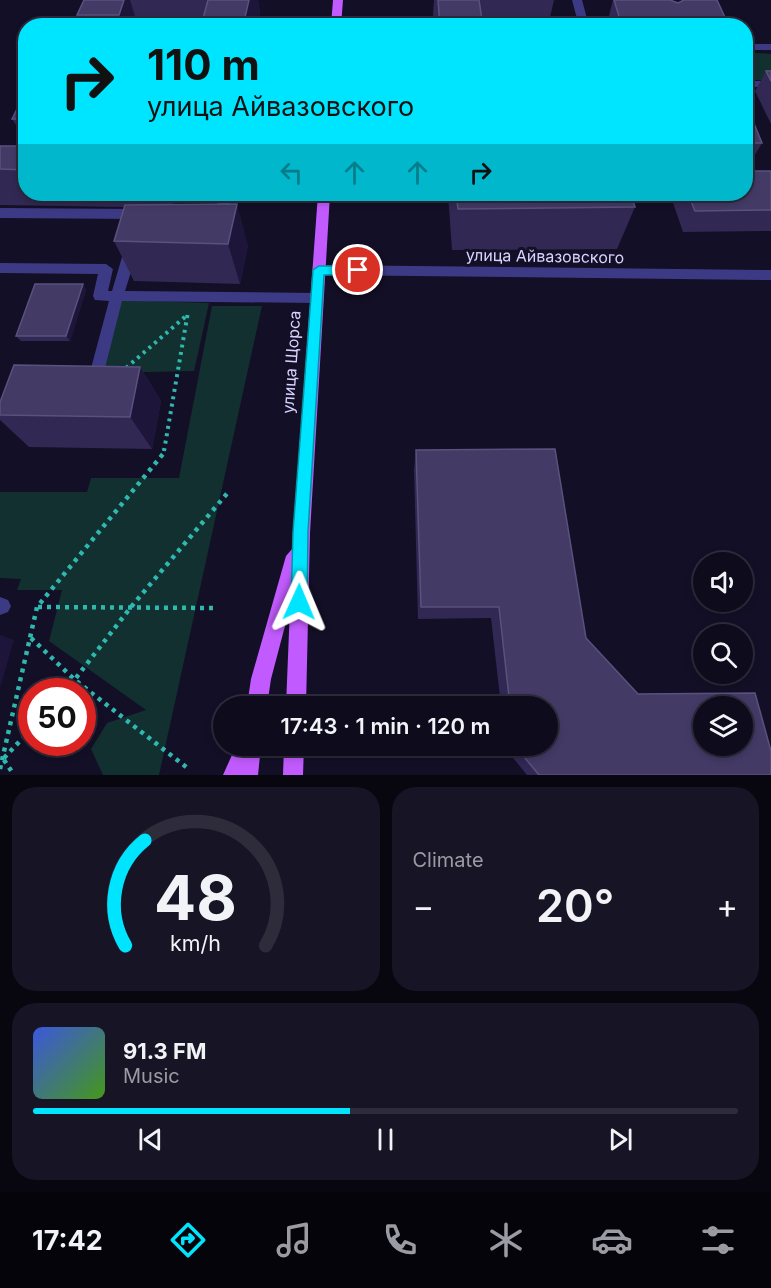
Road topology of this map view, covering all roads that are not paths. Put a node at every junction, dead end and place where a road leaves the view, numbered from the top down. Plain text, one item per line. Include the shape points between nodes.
1 (338, 0) edge
2 (577, 0) edge
3 (82, 9) edge
4 (78, 18) edge
5 (337, 18) edge
6 (582, 18) edge
7 (753, 46) edge
8 (771, 46) edge
9 (753, 84) edge
10 (771, 84) edge
11 (224, 201) edge
12 (324, 201) edge
13 (0, 213) edge
14 (221, 215) edge
15 (0, 268) edge
16 (319, 270) junction
17 (771, 275) edge
18 (117, 296) junction
19 (316, 298) junction
20 (97, 372) edge
21 (301, 532) junction
22 (258, 696) edge
23 (296, 696) edge
24 (242, 756) edge
25 (250, 756) edge
26 (294, 756) edge
27 (233, 775) edge
28 (248, 775) edge
29 (293, 775) edge

1 - 5 main road
2 - 6 street
3 - 4 street
7 - 8 street
9 - 10 street
11 - 14 street
12 - 16 main road, улица Щорса
13 - 18 street via 142,214
15 - 18 street via 106,269 100,296
16 - 17 street, улица Айвазовского
16 - 19 main road, улица Щорса
18 - 19 street
18 - 20 street
19 - 21 main road, улица Щорса
21 - 22 main road, улица Щорса
21 - 23 main road, улица Щорса
24 - 27 main road
25 - 28 main road
26 - 29 main road

